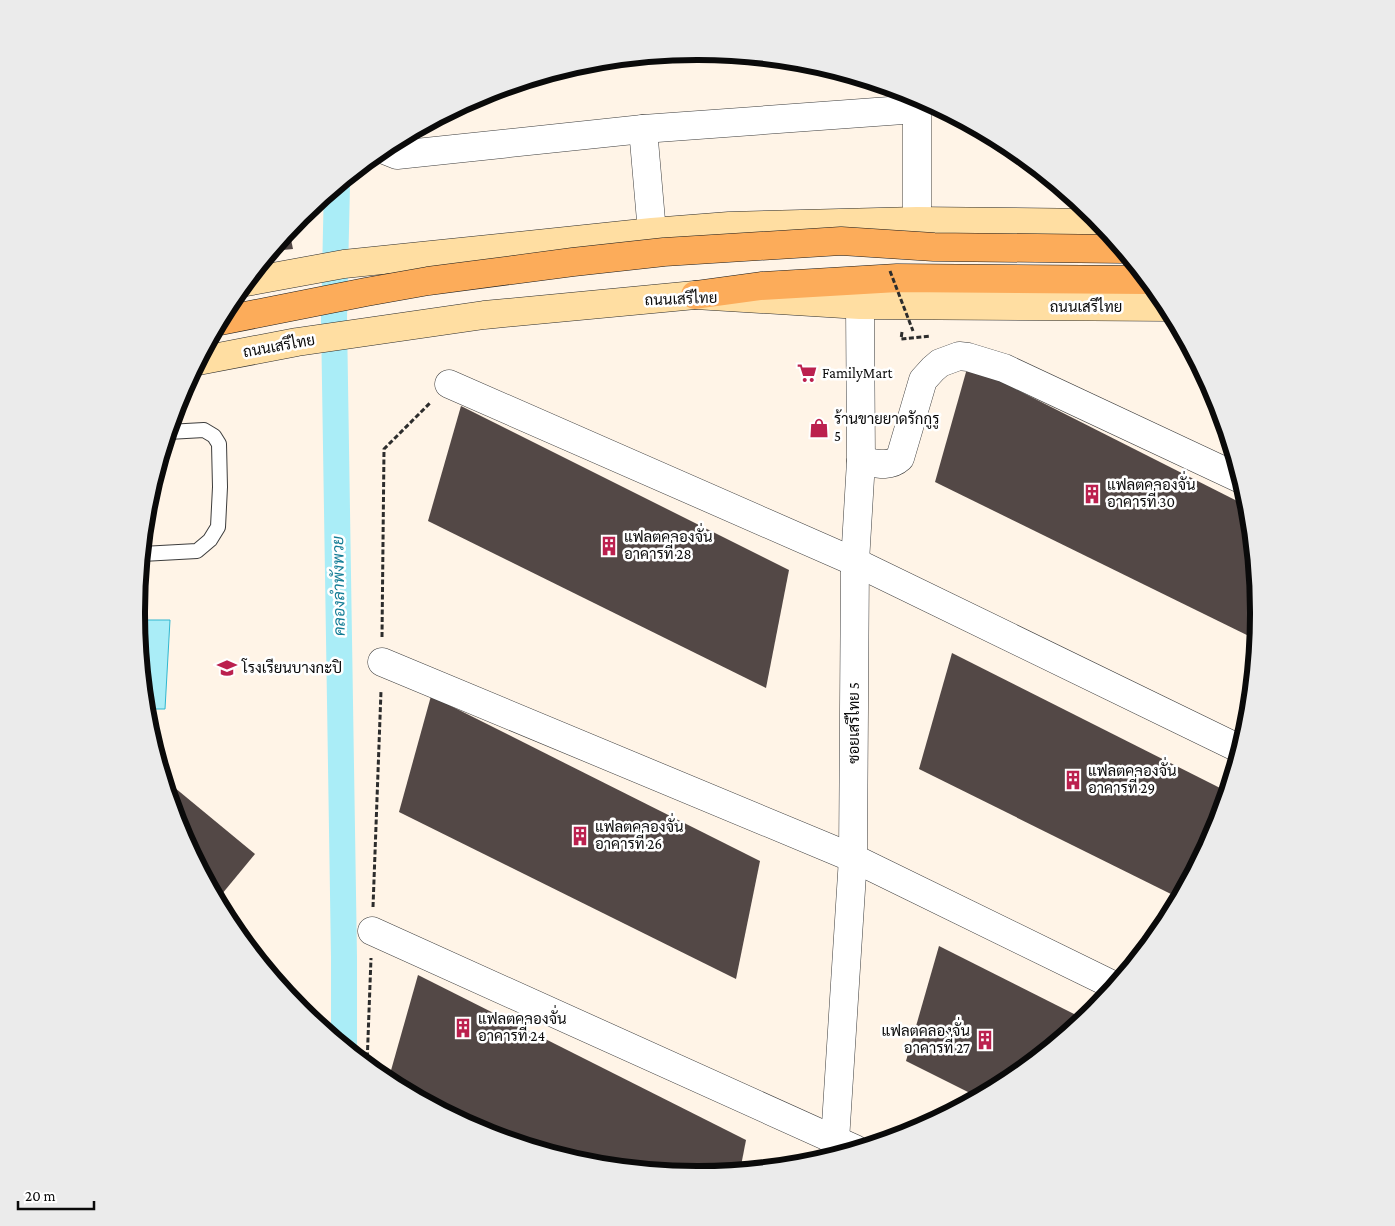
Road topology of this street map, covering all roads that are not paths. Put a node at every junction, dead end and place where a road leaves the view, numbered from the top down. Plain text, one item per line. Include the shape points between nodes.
1 (912, 103) edge
2 (917, 106) edge
3 (643, 129) junction
4 (391, 153) edge
5 (916, 221) junction
6 (1091, 224) edge
7 (652, 232) junction
8 (1114, 249) edge
9 (1138, 279) edge
10 (256, 280) edge
11 (695, 295) junction
12 (860, 305) junction
13 (1158, 307) edge
14 (230, 319) edge
15 (207, 359) edge
16 (449, 384) road end
17 (175, 432) edge
18 (861, 461) junction
19 (1233, 475) edge
20 (148, 554) edge
21 (856, 562) junction
22 (382, 662) road end
23 (1234, 746) edge
24 (853, 858) junction
25 (372, 931) road end
26 (1109, 983) edge
27 (840, 1147) edge
28 (841, 1147) edge

1 - 3 street
2 - 5 street
3 - 4 street via 397,155
3 - 7 street
5 - 6 main road
5 - 7 main road via 758,224
7 - 10 main road via 344,264
8 - 14 main road, bridge via 934,247 841,241 664,252 428,281
9 - 11 main road via 897,278 761,286
11 - 12 main road, ถนนเสรีไทย
11 - 15 main road, ถนนเสรีไทย via 484,315 297,342
12 - 13 main road, ถนนเสรีไทย
12 - 18 street, ซอยเสรีไทย 5
16 - 21 street
17 - 20 lane via 204,430 220,444 218,527 210,540 197,551
18 - 19 street via 888,464 900,458 923,380 940,363 959,356 1004,368
18 - 21 street, ซอยเสรีไทย 5
21 - 23 street
21 - 24 street, ซอยเสรีไทย 5
22 - 24 street
24 - 26 street
24 - 28 street, ซอยเสรีไทย 5
25 - 27 street

